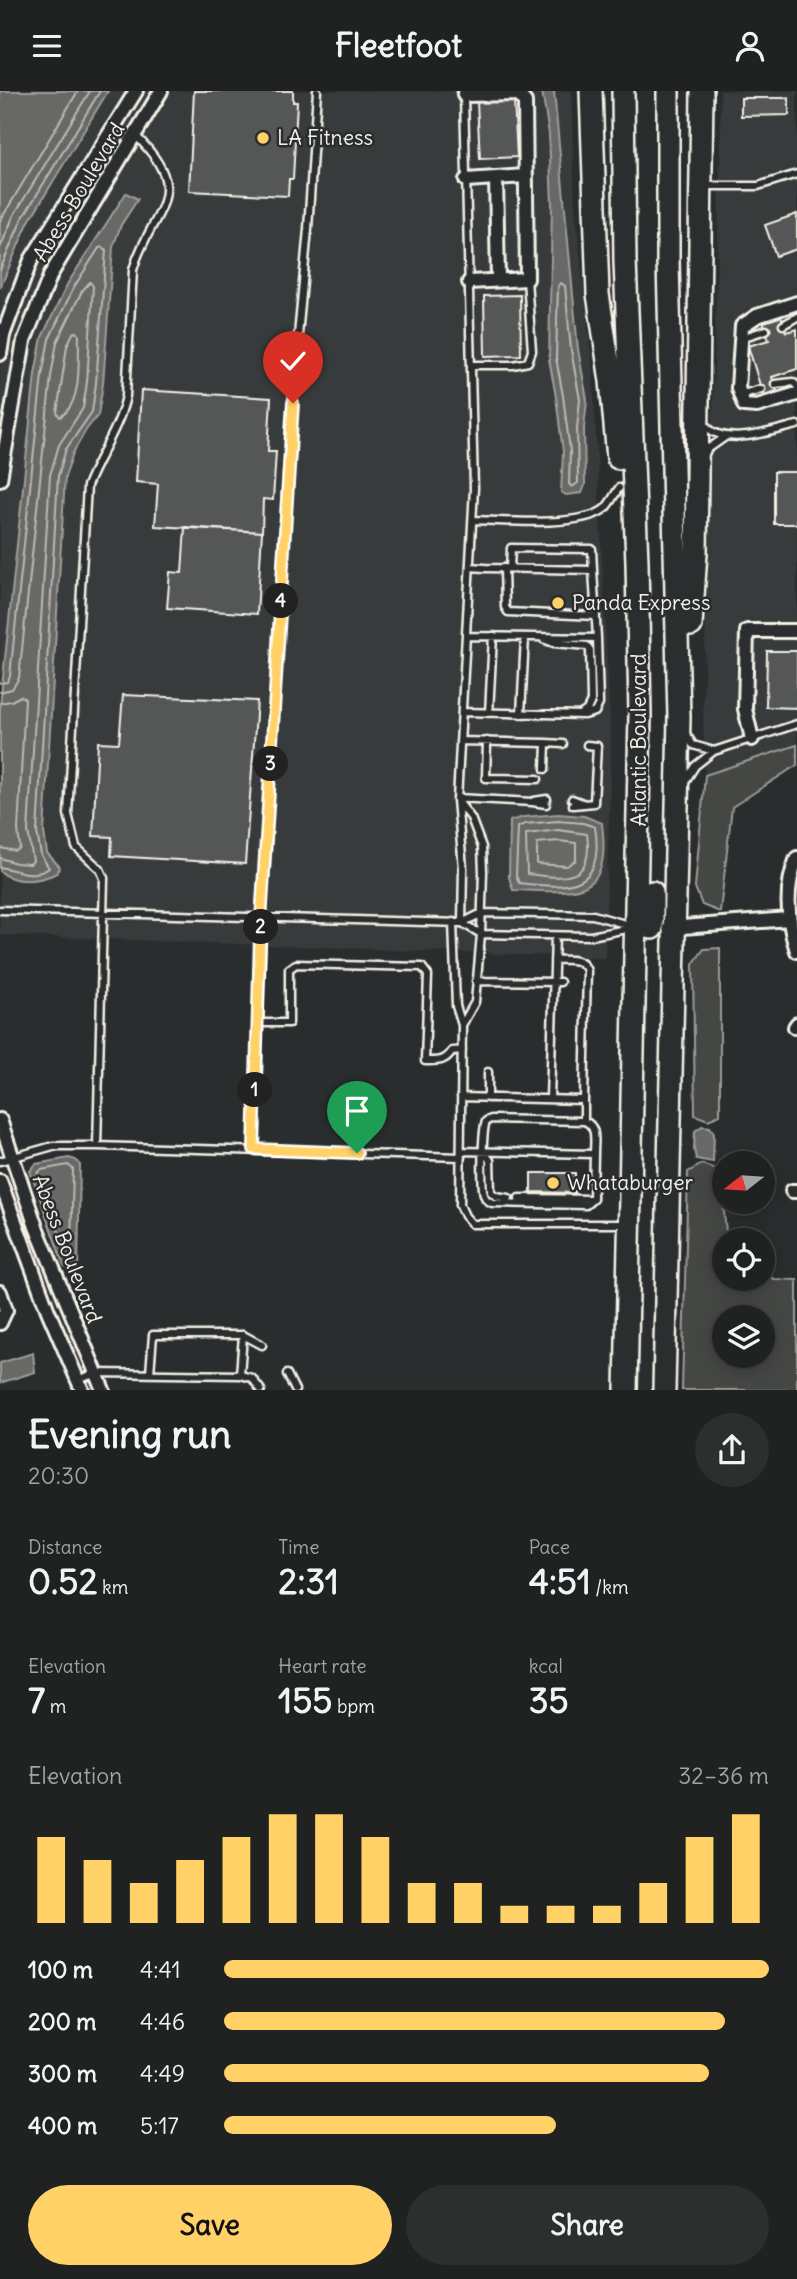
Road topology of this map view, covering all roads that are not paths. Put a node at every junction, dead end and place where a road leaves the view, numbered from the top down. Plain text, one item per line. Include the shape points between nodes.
1 (136, 91) edge
2 (161, 91) edge
3 (317, 91) edge
4 (623, 91) edge
5 (668, 91) edge
6 (702, 91) edge
7 (590, 92) edge
8 (464, 93) edge
9 (135, 135) junction
10 (797, 174) edge
11 (525, 176) junction
12 (496, 178) junction
13 (466, 180) junction
14 (701, 186) junction
15 (527, 279) junction
16 (498, 280) junction
17 (469, 282) junction
18 (797, 303) edge
19 (797, 317) edge
20 (627, 325) junction
21 (783, 325) dead end
22 (766, 330) dead end
23 (741, 338) junction
24 (0, 354) edge
25 (471, 365) junction
26 (775, 384) dead end
27 (797, 386) edge
28 (761, 389) dead end
29 (797, 394) edge
30 (740, 395) junction
31 (697, 413) junction
32 (797, 425) edge
33 (724, 437) junction
34 (697, 469) junction
35 (0, 473) edge
36 (0, 479) edge
37 (620, 488) junction
38 (473, 520) junction
39 (470, 567) junction
40 (507, 568) junction
41 (593, 570) junction
42 (596, 615) junction
43 (797, 631) edge
44 (466, 636) junction
45 (493, 636) junction
46 (524, 637) junction
47 (537, 637) junction
48 (597, 638) junction
49 (462, 712) junction
50 (489, 713) junction
51 (521, 714) junction
52 (640, 714) junction
53 (579, 715) junction
54 (680, 717) junction
55 (797, 724) edge
56 (752, 739) junction
57 (460, 741) junction
58 (487, 741) junction
59 (546, 743) junction
60 (564, 744) dead end
61 (587, 745) dead end
62 (714, 751) junction
63 (545, 769) dead end
64 (538, 779) dead end
65 (679, 791) junction
66 (457, 799) junction
67 (547, 801) dead end
68 (573, 802) dead end
69 (797, 858) edge
70 (0, 910) edge
71 (103, 913) junction
72 (482, 913) junction
73 (261, 918) junction
74 (789, 919) junction
75 (453, 922) junction
76 (462, 923) junction
77 (644, 928) junction
78 (675, 929) junction
79 (481, 934) junction
80 (555, 936) junction
81 (797, 951) edge
82 (554, 960) junction
83 (477, 981) junction
84 (557, 982) junction
85 (258, 1023) junction
86 (463, 1025) junction
87 (462, 1050) junction
88 (488, 1072) dead end
89 (551, 1077) junction
90 (559, 1077) dead end
91 (461, 1097) junction
92 (488, 1098) junction
93 (550, 1099) junction
94 (584, 1100) junction
95 (0, 1120) edge
96 (584, 1121) junction
97 (97, 1146) junction
98 (254, 1149) junction
99 (483, 1151) junction
100 (461, 1154) junction
101 (594, 1154) junction
102 (6, 1159) edge
103 (0, 1181) edge
104 (509, 1198) dead end
105 (519, 1198) dead end
106 (593, 1199) junction
107 (630, 1224) junction
108 (0, 1292) edge
109 (0, 1323) edge
110 (243, 1335) junction
111 (262, 1345) dead end
112 (96, 1373) junction
113 (150, 1373) junction
114 (287, 1374) dead end
115 (240, 1375) junction
116 (80, 1385) edge
117 (103, 1390) edge
118 (261, 1390) edge
119 (295, 1390) edge
120 (626, 1390) edge
121 (664, 1390) edge

1 - 24 street, Abess Boulevard via 31,260
2 - 9 street, Abess Boulevard
3 - 73 lane via 293,389
4 - 20 highway, Atlantic Boulevard
5 - 54 highway, Atlantic Boulevard
6 - 14 highway
7 - 37 highway via 598,294
8 - 11 street via 518,94 524,102
8 - 13 lane
9 - 35 street, Abess Boulevard via 51,274 24,341
9 - 71 lane via 164,172 166,188 160,216 133,270 122,415 87,486 68,814 76,846 104,879
10 - 14 lane via 758,186
11 - 12 street
11 - 15 street
12 - 13 street
12 - 16 street
13 - 17 lane
14 - 31 highway
15 - 16 street
15 - 25 lane via 532,351 528,362
16 - 17 street
17 - 25 lane
18 - 23 street via 757,316 742,326
19 - 21 lane
20 - 52 highway, Atlantic Boulevard
20 - 77 highway via 645,408 651,542 654,752
22 - 23 lane
23 - 30 street
25 - 38 lane
26 - 27 lane via 787,381
28 - 30 lane
29 - 30 street via 757,406 744,405
31 - 33 lane via 709,431
31 - 34 highway
32 - 33 lane
33 - 34 lane via 708,449
34 - 54 highway via 694,580
35 - 36 street, Abess Boulevard
37 - 38 lane via 605,509 585,517
37 - 52 highway
38 - 39 lane
39 - 40 lane
39 - 44 lane
40 - 41 lane
40 - 41 lane via 510,548 592,549
40 - 42 lane via 508,612
41 - 42 lane
42 - 48 lane
43 - 56 street via 747,631 745,709
44 - 45 lane
44 - 49 lane
45 - 46 lane
45 - 50 lane
46 - 47 lane
46 - 51 lane
47 - 48 lane
47 - 53 lane via 590,650 591,705
48 - 53 lane via 598,708
49 - 50 lane
49 - 57 lane
50 - 51 lane
51 - 53 lane
52 - 77 highway, Atlantic Boulevard
54 - 62 lane via 694,745
54 - 65 highway, Atlantic Boulevard
55 - 56 lane
56 - 62 lane
57 - 58 lane
57 - 66 lane
58 - 59 lane
58 - 64 lane via 486,778
59 - 60 lane
59 - 63 lane
61 - 68 lane via 597,746 594,803
62 - 65 lane via 695,765
65 - 78 highway, Atlantic Boulevard
66 - 67 lane
66 - 72 lane via 471,818 482,847
66 - 76 lane
69 - 74 street via 789,884
70 - 71 lane
71 - 73 lane
71 - 97 lane
72 - 76 lane
72 - 77 lane via 593,915
72 - 79 lane
73 - 75 lane
73 - 85 lane
74 - 78 street
74 - 81 street
75 - 76 lane
75 - 86 lane via 456,1006
76 - 79 lane
77 - 78 street
77 - 80 lane
77 - 107 highway, Atlantic Boulevard
78 - 121 highway, Atlantic Boulevard
79 - 80 lane
79 - 83 lane
80 - 82 lane
82 - 84 lane
82 - 94 lane via 581,961 587,971 583,983
83 - 84 lane
83 - 86 lane via 475,1002
84 - 89 lane
85 - 87 lane via 289,1023 289,969 296,964 422,967 428,975 425,1061 440,1061 452,1051
85 - 98 lane
86 - 87 lane
87 - 91 lane
88 - 92 lane
89 - 90 lane
89 - 93 lane
91 - 92 lane
91 - 100 lane
92 - 93 lane
93 - 94 lane
94 - 96 lane
95 - 102 street, Abess Boulevard
96 - 99 lane via 491,1119 484,1126
96 - 101 lane via 594,1130
97 - 98 lane
97 - 102 lane via 53,1146
98 - 100 lane
99 - 100 lane
99 - 101 lane
99 - 104 lane via 490,1160 491,1192
99 - 106 lane via 483,1193 492,1203 586,1205
100 - 107 lane via 460,1205 472,1223
101 - 106 lane
102 - 112 street, Abess Boulevard
103 - 116 street, Abess Boulevard
105 - 106 lane
107 - 120 highway, Atlantic Boulevard
108 - 109 street via 6,1310
110 - 111 lane
110 - 113 lane via 153,1335
110 - 115 lane
112 - 113 lane
112 - 116 lane
112 - 117 street, Abess Boulevard
113 - 115 lane
114 - 119 lane
115 - 118 lane via 252,1378

